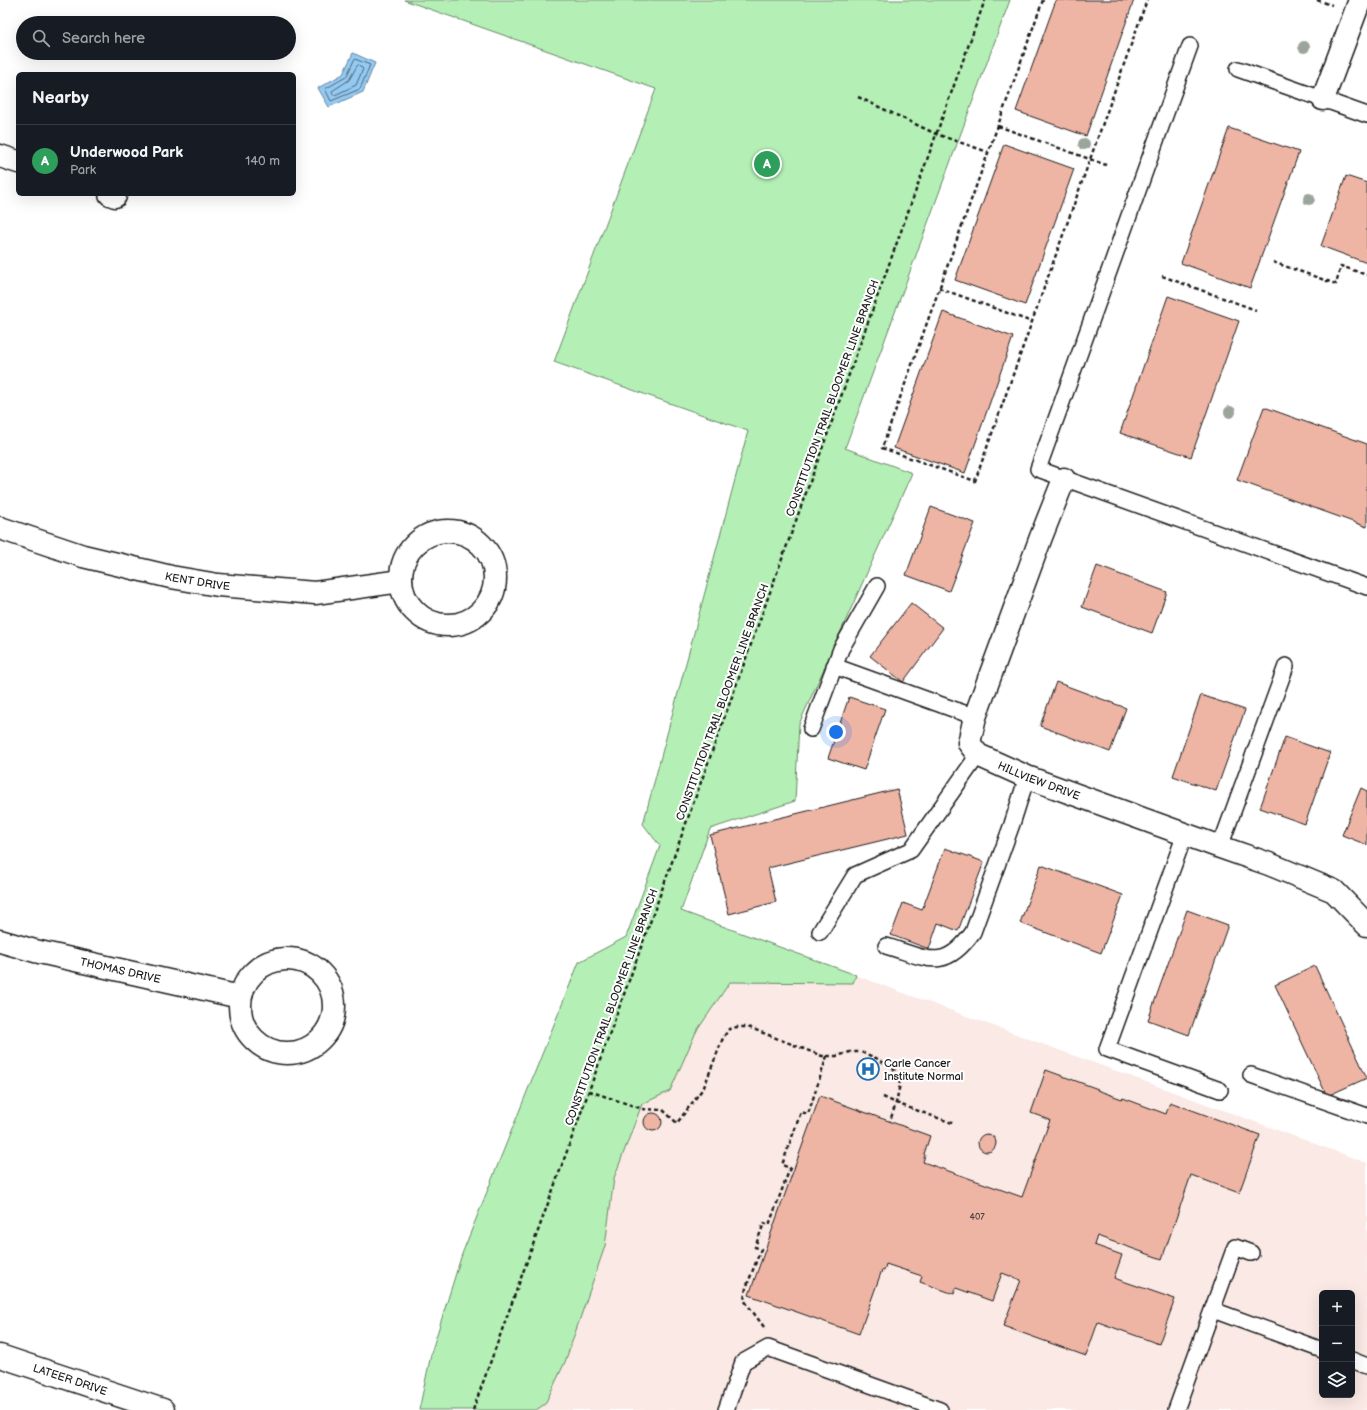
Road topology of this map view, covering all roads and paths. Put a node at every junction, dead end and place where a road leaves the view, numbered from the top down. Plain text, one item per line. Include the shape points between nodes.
1 (985, 0) edge
2 (1043, 0) edge
3 (1146, 0) edge
4 (1317, 0) edge
5 (1360, 0) edge
6 (1338, 7) dead end
7 (1190, 46) dead end
8 (1238, 69) dead end
9 (858, 97) dead end
10 (1323, 100) junction
11 (1367, 115) edge
12 (998, 126) junction
13 (936, 134) junction
14 (988, 152) junction
15 (0, 156) edge
16 (1090, 159) junction
17 (16, 161) edge
18 (1106, 165) dead end
19 (1273, 262) dead end
20 (1367, 275) edge
21 (1162, 276) dead end
22 (939, 288) junction
23 (1256, 310) dead end
24 (1032, 322) junction
25 (1064, 479) junction
26 (0, 528) edge
27 (401, 581) junction
28 (877, 586) dead end
29 (1367, 587) edge
30 (834, 666) junction
31 (1286, 666) dead end
32 (975, 717) junction
33 (811, 729) dead end
34 (978, 755) junction
35 (1026, 777) junction
36 (1185, 834) junction
37 (1220, 847) junction
38 (1367, 924) edge
39 (820, 932) dead end
40 (0, 941) edge
41 (886, 946) dead end
42 (240, 997) junction
43 (827, 1056) junction
44 (1251, 1074) dead end
45 (1220, 1090) dead end
46 (589, 1091) junction
47 (883, 1097) dead end
48 (896, 1103) junction
49 (1367, 1116) edge
50 (890, 1121) dead end
51 (955, 1124) dead end
52 (1251, 1253) dead end
53 (1213, 1310) junction
54 (768, 1348) junction
55 (1319, 1349) edge
56 (0, 1356) edge
57 (1355, 1361) edge
58 (1367, 1366) edge
59 (163, 1410) edge
60 (473, 1410) edge
61 (726, 1410) edge
62 (940, 1410) edge
63 (1176, 1410) edge

1 - 13 path, CONSTITUTION TRAIL BLOOMER LINE BRANCH
2 - 12 path
3 - 16 path
4 - 6 path
5 - 10 street
7 - 25 lane via 1038,469
8 - 10 lane
9 - 13 path
10 - 11 lane
12 - 14 path
12 - 16 path
13 - 14 path
13 - 46 path, CONSTITUTION TRAIL BLOOMER LINE BRANCH
14 - 22 path
15 - 17 street
16 - 18 path
16 - 24 path
19 - 20 path via 1336,284 1341,266
21 - 23 path
22 - 24 path
22 - 24 path via 882,448 975,481
25 - 29 lane
25 - 32 street
26 - 27 street, KENT DRIVE via 83,556 173,578 218,585 315,592
27 - 27 street via 405,598 414,611 427,621 443,626 475,618 487,606 494,591 496,575 485,547 474,537 445,530 418,541 402,566
28 - 30 lane
30 - 32 lane
30 - 33 lane
31 - 37 lane
32 - 34 street via 969,743
34 - 35 street, HILLVIEW DRIVE
34 - 39 lane via 911,850 855,875
35 - 36 street, HILLVIEW DRIVE
35 - 41 lane via 973,932 964,944 956,953 942,959 931,960
36 - 37 street, HILLVIEW DRIVE
36 - 45 lane via 1107,1049
37 - 38 street, HILLVIEW DRIVE via 1334,891
40 - 42 street, THOMAS DRIVE via 34,951
42 - 42 street via 240,1012 244,1026 252,1038 264,1048 278,1053 306,1049 319,1041 328,1030 334,1014 334,997 328,982 317,970 303,961 271,961 257,969 246,982
43 - 46 path via 748,1027 729,1029 704,1087 677,1123 663,1110 643,1110
43 - 48 path via 861,1052 894,1070 900,1084
43 - 54 path via 808,1114 801,1112 782,1165 790,1168 769,1225 764,1223 755,1247 761,1249 746,1288 744,1300 764,1326
44 - 49 lane
46 - 60 path, CONSTITUTION TRAIL BLOOMER LINE BRANCH
47 - 48 path
48 - 50 path
48 - 51 path
52 - 53 lane via 1235,1247
53 - 55 lane
53 - 63 lane
54 - 61 lane via 743,1362
54 - 62 lane
56 - 59 street, LATEER DRIVE
57 - 58 lane

